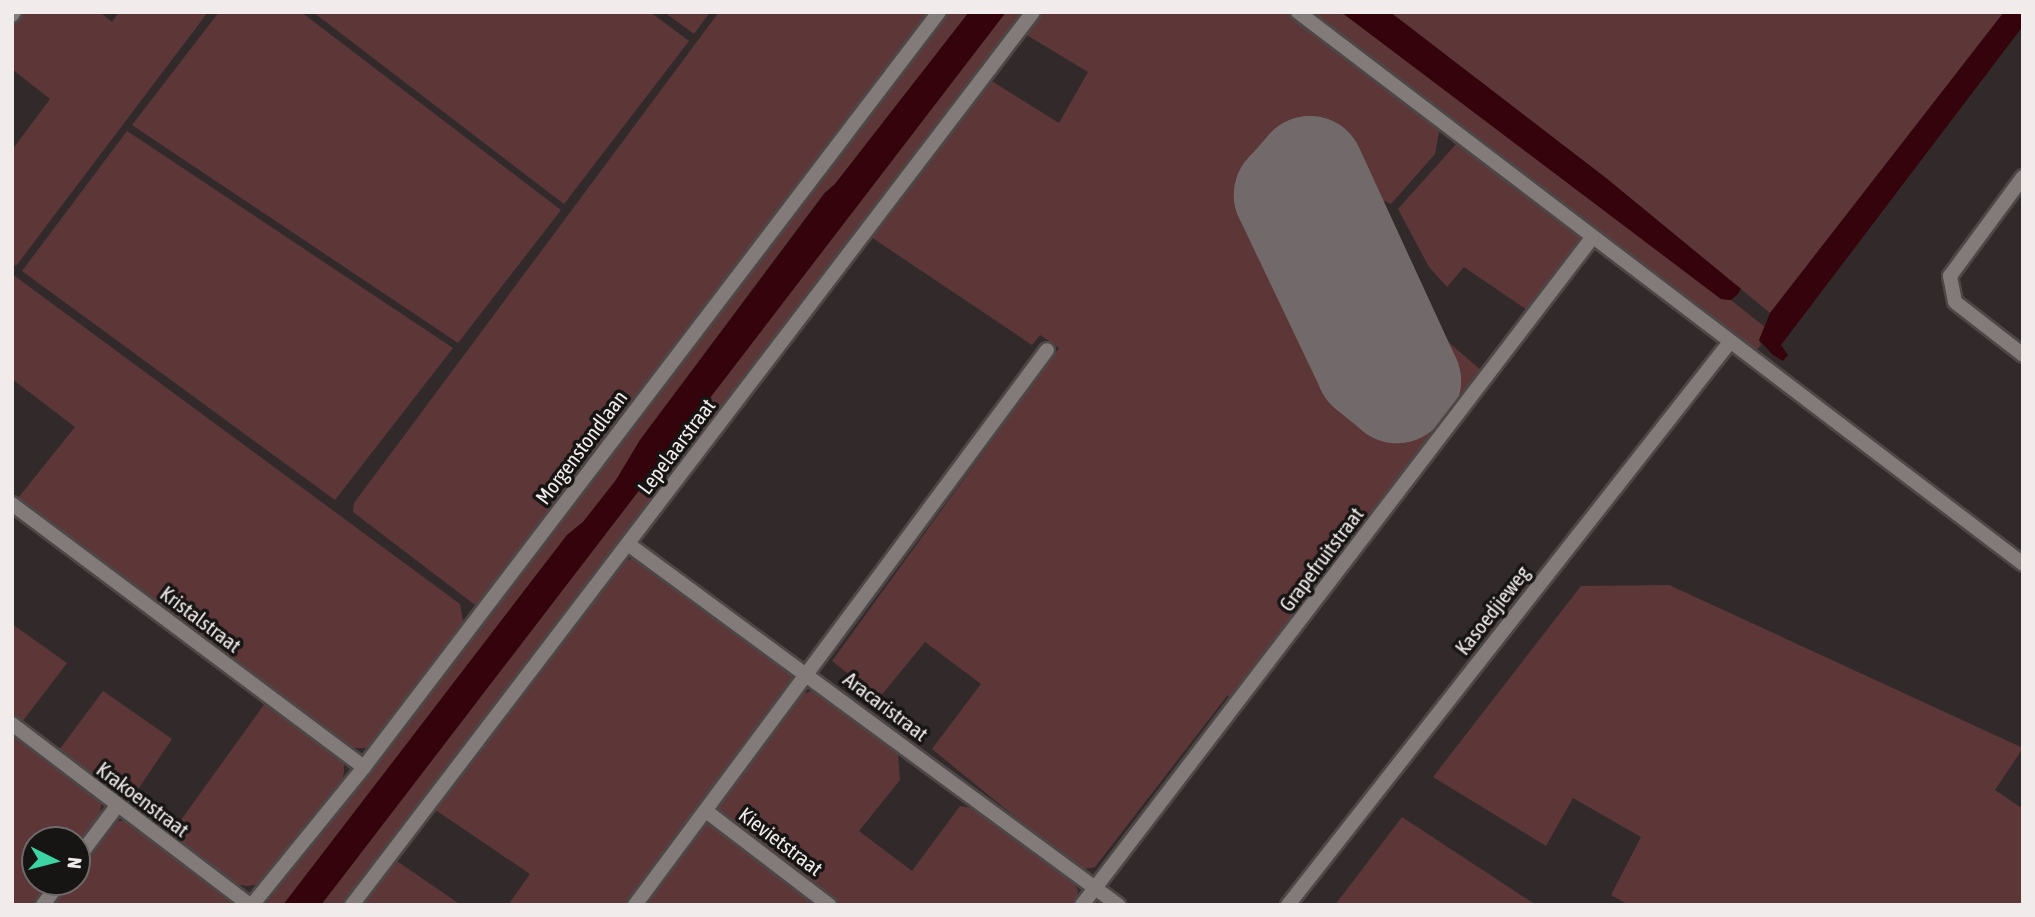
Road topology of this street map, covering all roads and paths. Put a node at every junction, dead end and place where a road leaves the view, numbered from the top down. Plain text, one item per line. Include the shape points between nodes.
1 (939, 12) edge
2 (1033, 12) edge
3 (1298, 12) edge
4 (2023, 177) edge
5 (1592, 239) junction
6 (1730, 342) junction
7 (1047, 350) dead end
8 (2023, 355) edge
9 (12, 504) edge
10 (628, 544) junction
11 (2023, 564) edge
12 (808, 674) junction
13 (12, 724) edge
14 (364, 767) junction
15 (117, 806) junction
16 (706, 811) junction
17 (91, 840) edge
18 (1095, 888) junction
19 (251, 905) edge
20 (352, 905) edge
21 (635, 905) edge
22 (829, 905) edge
23 (1082, 905) edge
24 (1118, 905) edge
25 (1288, 905) edge

1 - 14 street, Morgenstondlaan
2 - 10 street, Lepelaarstraat
3 - 5 street
4 - 8 street via 1950,276 1955,302
5 - 6 street
5 - 18 street, Grapefruitstraat
6 - 11 street
6 - 25 street, Kasoedjieweg
7 - 12 street
9 - 14 street, Kristalstraat
10 - 12 street, Aracaristraat
10 - 20 street, Lepelaarstraat
12 - 16 street
12 - 18 street, Aracaristraat
13 - 15 street, Krakoenstraat
14 - 19 street, Morgenstondlaan
15 - 17 street
15 - 19 street, Krakoenstraat
16 - 21 street
16 - 22 street, Kievietstraat
18 - 23 street, Grapefruitstraat
18 - 24 street, Aracaristraat

